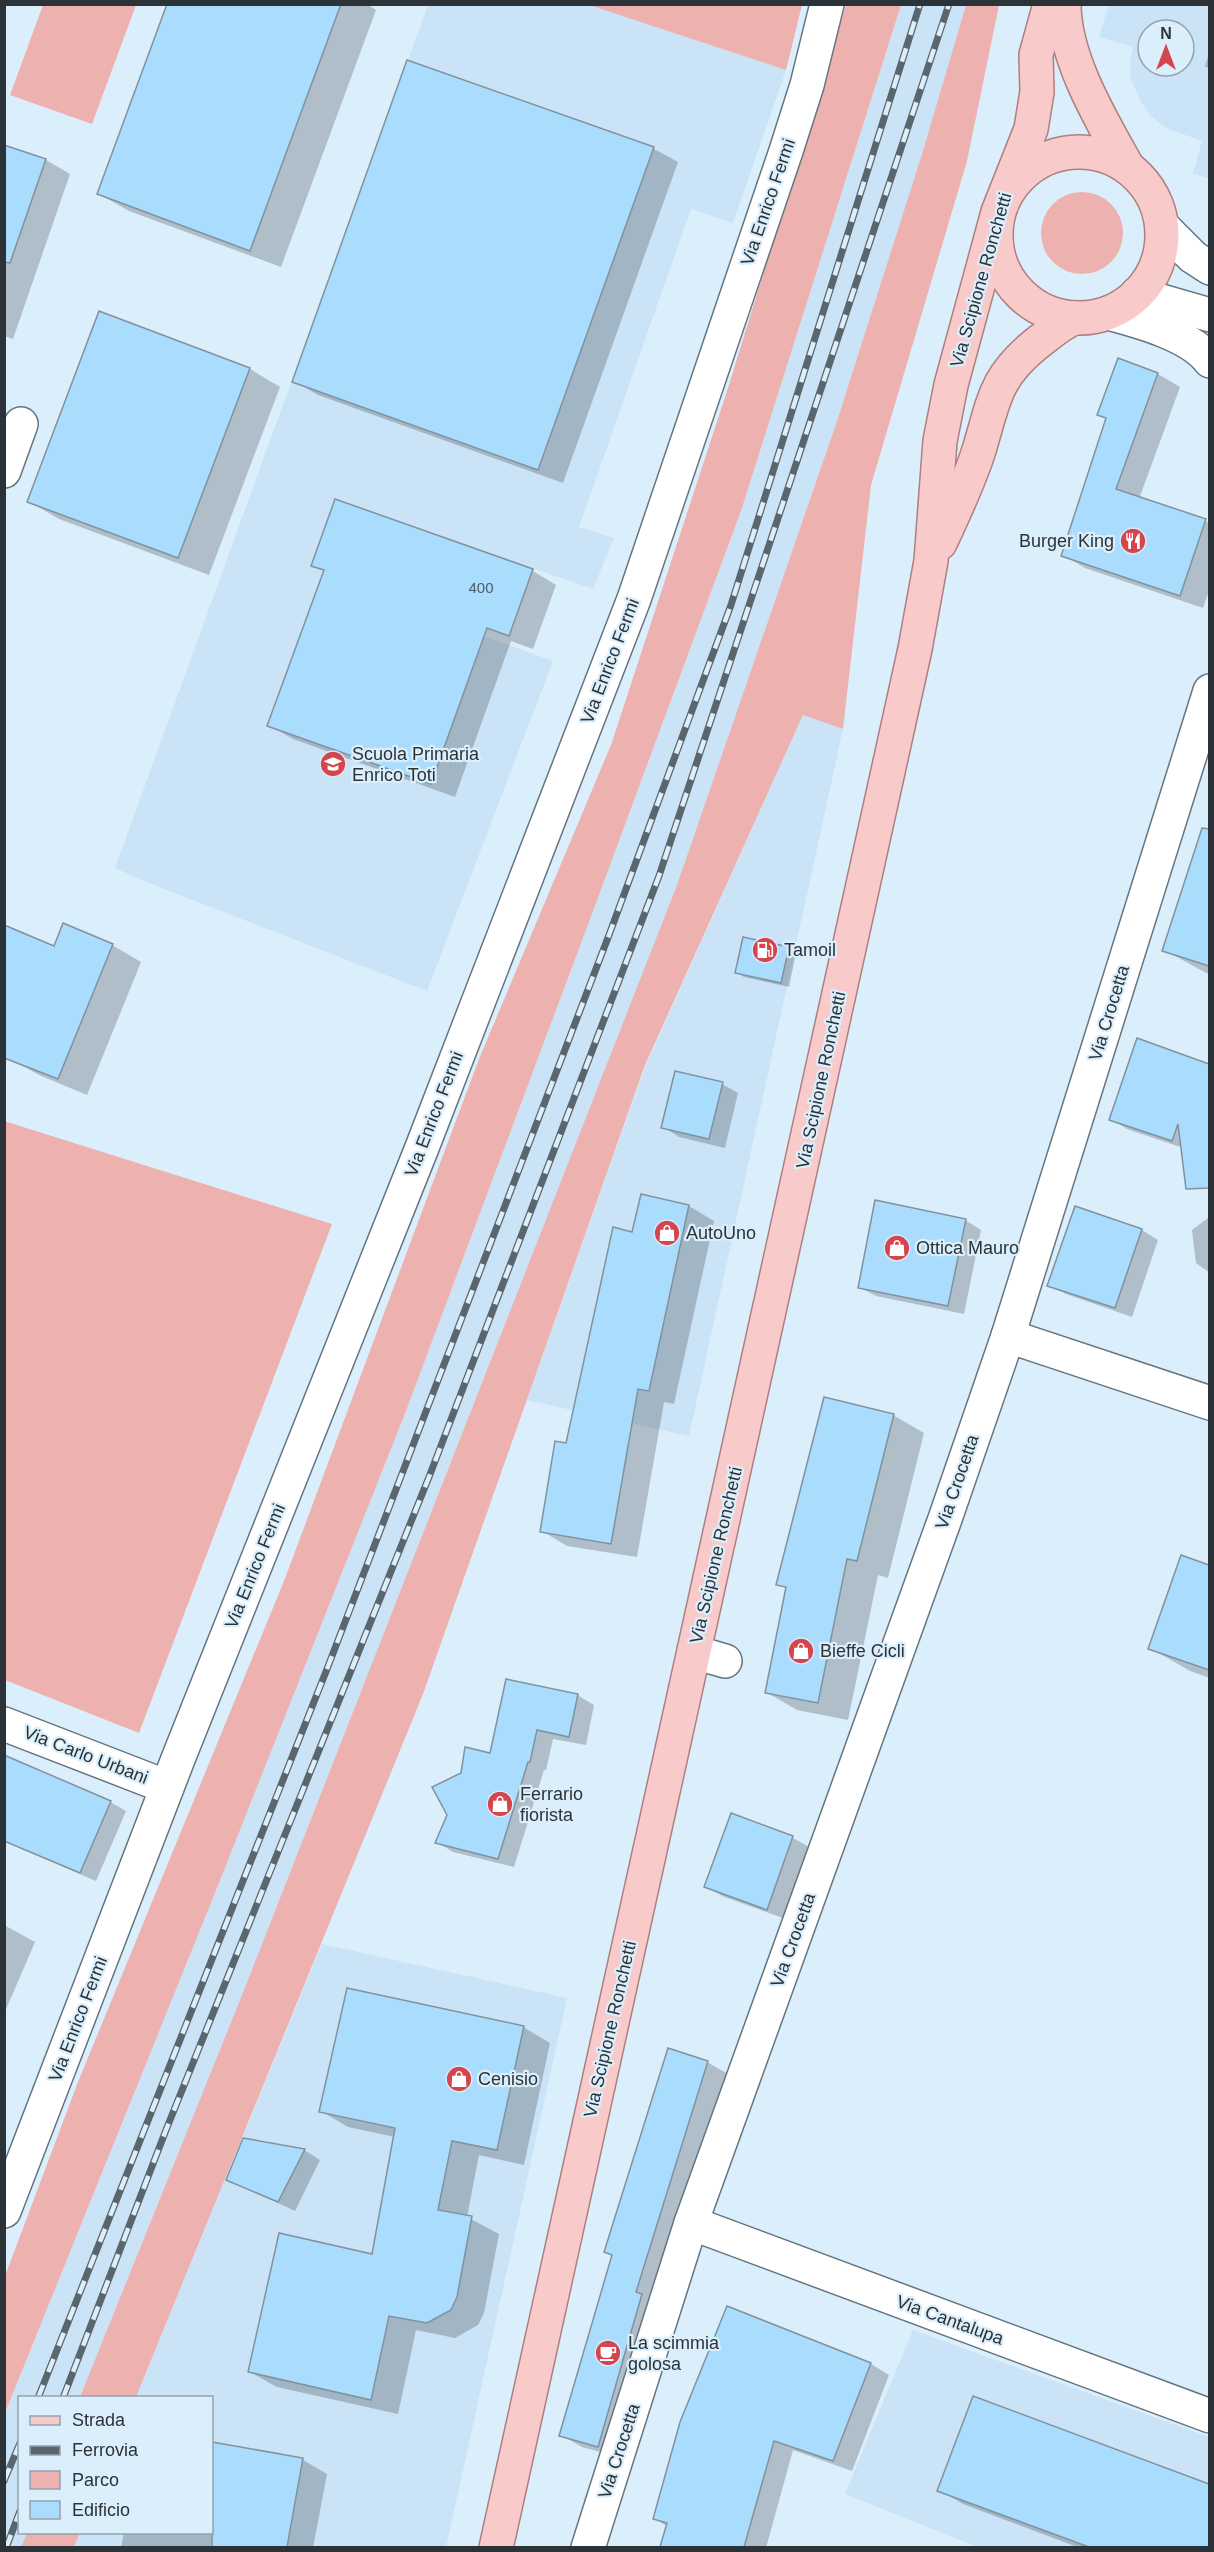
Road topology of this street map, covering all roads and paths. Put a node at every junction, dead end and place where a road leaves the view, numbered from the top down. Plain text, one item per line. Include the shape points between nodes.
1 (827, 4) edge
2 (1050, 4) edge
3 (1064, 4) edge
4 (1128, 168) junction
5 (998, 212) junction
6 (1162, 226) junction
7 (1209, 268) edge
8 (1137, 294) junction
9 (1108, 313) junction
10 (1209, 315) edge
11 (1074, 318) junction
12 (1209, 361) edge
13 (21, 424) dead end
14 (4, 471) edge
15 (932, 561) junction
16 (1209, 691) edge
17 (1008, 1335) junction
18 (1209, 1403) edge
19 (694, 1652) junction
20 (725, 1660) dead end
21 (4, 1724) edge
22 (167, 1787) junction
23 (4, 2211) edge
24 (691, 2223) junction
25 (1209, 2416) edge
26 (496, 2547) edge
27 (588, 2547) edge

1 - 22 street, Via Enrico Fermi via 786,151 634,599 423,1145
2 - 5 main road, Via Scipione Ronchetti via 1036,55 1037,99 1031,129
3 - 4 main road via 1077,65
4 - 5 main road via 1090,152 1057,155 1033,165 1018,177
4 - 6 main road via 1151,193
5 - 11 main road via 996,250 1012,285 1037,307
5 - 15 main road, Via Scipione Ronchetti via 951,385 940,441
6 - 7 street
6 - 8 main road via 1159,260
8 - 9 main road
8 - 10 street
9 - 11 main road
9 - 12 street via 1181,339
11 - 15 main road, Via Scipione Ronchetti via 1022,355 1003,379 989,410 966,487
13 - 14 street
15 - 19 main road, Via Scipione Ronchetti
16 - 17 street, Via Crocetta
17 - 18 street
17 - 24 street, Via Crocetta
19 - 20 street
19 - 26 main road, Via Scipione Ronchetti
21 - 22 street, Via Carlo Urbani
22 - 23 street, Via Enrico Fermi
24 - 25 street, Via Cantalupa
24 - 27 street, Via Crocetta

